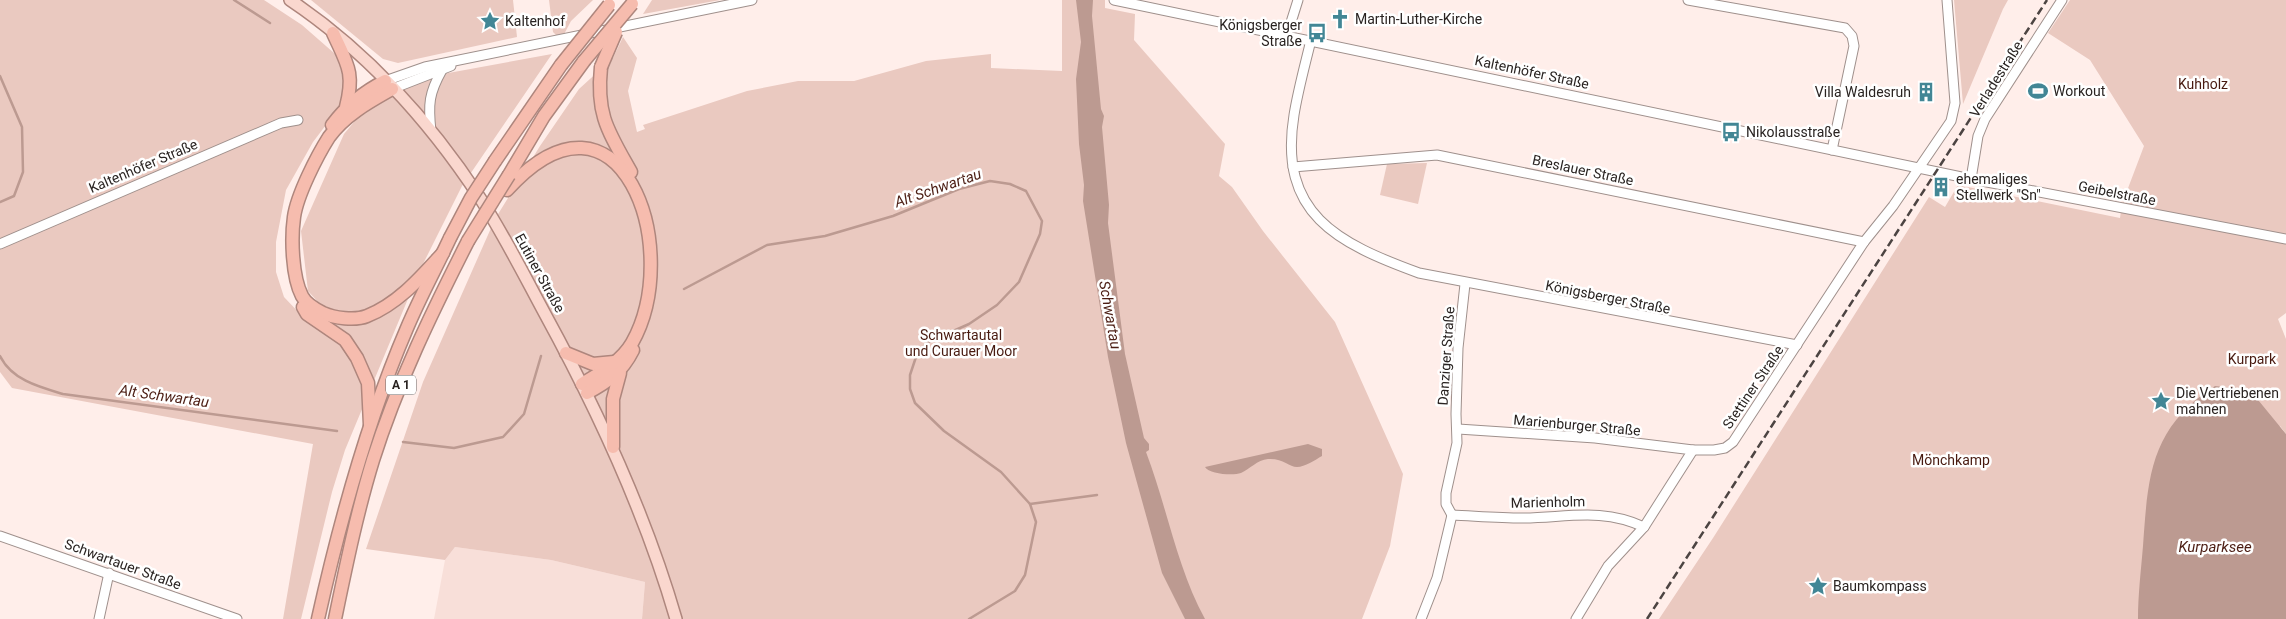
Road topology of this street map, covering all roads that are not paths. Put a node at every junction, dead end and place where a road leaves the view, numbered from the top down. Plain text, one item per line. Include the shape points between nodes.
1 (290, 0) edge
2 (752, 0) edge
3 (1114, 0) edge
4 (1298, 0) edge
5 (1688, 0) edge
6 (1947, 0) edge
7 (2062, 0) edge
8 (611, 2) edge
9 (634, 2) edge
10 (333, 33) junction
11 (1287, 35) junction
12 (1311, 40) junction
13 (465, 59) junction
14 (442, 70) junction
15 (389, 85) junction
16 (346, 107) junction
17 (298, 120) dead end
18 (431, 131) junction
19 (1832, 150) junction
20 (1293, 167) junction
21 (1918, 168) junction
22 (1944, 173) joint
23 (1971, 179) junction
24 (2286, 239) edge
25 (471, 242) junction
26 (1864, 242) junction
27 (0, 244) edge
28 (443, 254) junction
29 (1465, 284) junction
30 (1797, 345) junction
31 (566, 353) junction
32 (618, 367) junction
33 (585, 389) junction
34 (370, 425) junction
35 (1458, 430) junction
36 (612, 446) junction
37 (1693, 450) junction
38 (1452, 515) junction
39 (1644, 527) junction
40 (0, 536) edge
41 (109, 573) junction
42 (99, 619) edge
43 (237, 619) edge
44 (318, 619) edge
45 (335, 619) edge
46 (676, 619) edge
47 (1421, 619) edge
48 (1576, 619) edge

1 - 10 main road, Eutiner Straße
2 - 13 street
3 - 11 street, Kaltenhöfer Straße
4 - 11 street
5 - 19 street via 1845,28 1852,36 1854,46
6 - 21 street via 1955,103 1951,121
7 - 23 street, Verladestraße via 1985,119 1978,136
8 - 28 highway, A 1, bridge via 561,65 495,161 471,198
9 - 25 highway, A 1, bridge via 584,61 544,116
9 - 32 highway, bridge via 610,42 601,67 598,92 600,108 614,142 651,217 656,244 656,276 648,316 636,345
10 - 15 main road, Eutiner Straße
10 - 16 highway via 350,70 352,86
11 - 12 street, Kaltenhöfer Straße
12 - 19 street, Kaltenhöfer Straße
12 - 20 street, Königsberger Straße via 1294,115
13 - 14 street
13 - 15 street via 425,68
14 - 15 street
14 - 18 street via 429,96
15 - 16 highway via 364,91
15 - 18 main road, Eutiner Straße
15 - 28 highway via 358,108 330,136 302,190 294,217 293,256 297,282 303,297 314,308 328,315 366,317 393,302
16 - 34 highway via 326,132 295,188 287,217 286,256 289,283 297,300 308,314 345,340 357,358 368,383
17 - 27 street, Kaltenhöfer Straße via 281,122
18 - 31 main road, Eutiner Straße via 480,198
19 - 21 street, Kaltenhöfer Straße
20 - 26 street, Breslauer Straße via 1438,155
20 - 29 street, Königsberger Straße via 1296,186 1311,213 1345,239 1418,274
21 - 22 street, Kaltenhöfer Straße
21 - 26 street, Stettiner Straße
22 - 23 street, Geibelstraße
23 - 24 street, Geibelstraße
25 - 32 highway via 507,190 525,171 544,158 569,148 585,148 616,162 644,210 651,272 642,316
25 - 45 highway, A 1 via 422,334 374,459
26 - 30 street, Stettiner Straße
28 - 34 highway, A 1 via 408,327
29 - 30 street, Königsberger Straße
29 - 35 street, Danziger Straße via 1458,348
30 - 37 street, Stettiner Straße via 1732,442 1725,448
31 - 32 highway via 593,364
31 - 33 main road, Eutiner Straße
32 - 33 highway via 609,381
32 - 36 highway via 613,399
33 - 36 main road, Eutiner Straße
34 - 44 highway, A 1 via 335,539
35 - 37 street, Marienburger Straße via 1596,438
35 - 38 street, Danziger Straße via 1446,493 1446,504
36 - 46 main road, Eutiner Straße via 641,516
37 - 39 street
38 - 39 street, Marienholm via 1523,518 1582,514 1608,516
38 - 47 street via 1437,578
39 - 48 street via 1608,566
40 - 41 street, Schwartauer Straße
41 - 42 street
41 - 43 street, Schwartauer Straße

